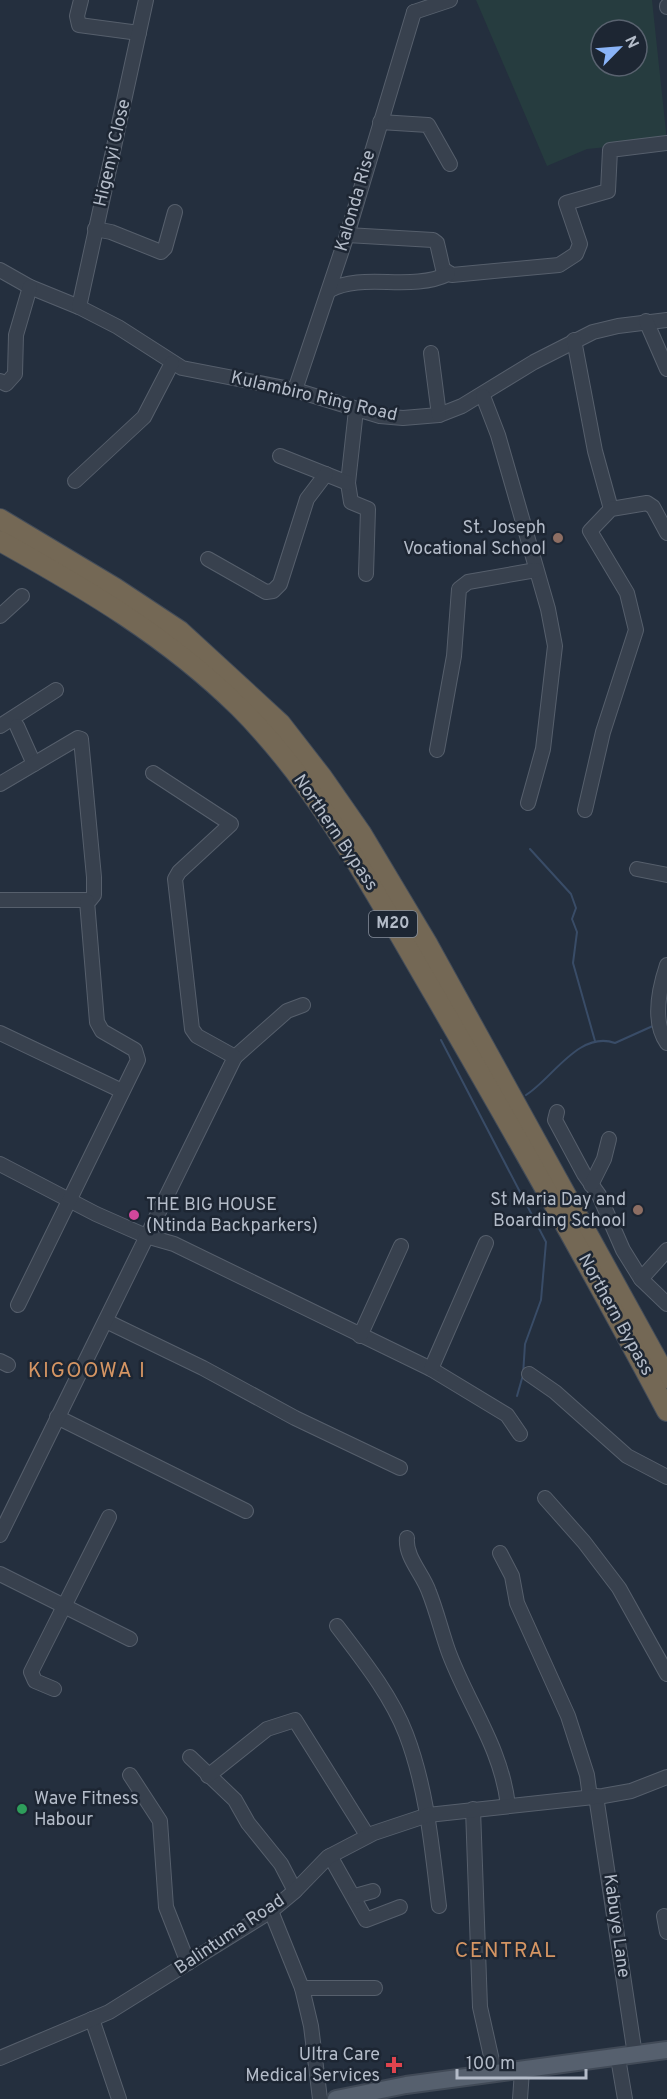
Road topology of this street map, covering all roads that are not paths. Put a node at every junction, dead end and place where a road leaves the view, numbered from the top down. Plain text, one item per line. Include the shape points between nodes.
1 (81, 0) edge
2 (146, 0) edge
3 (450, 0) edge
4 (412, 6) edge
5 (139, 33) junction
6 (380, 122) junction
7 (667, 143) edge
8 (450, 164) dead end
9 (174, 212) dead end
10 (95, 229) junction
11 (347, 235) junction
12 (0, 270) edge
13 (448, 274) junction
14 (30, 287) junction
15 (330, 290) junction
16 (79, 307) junction
17 (667, 320) edge
18 (646, 321) junction
19 (574, 340) junction
20 (431, 353) dead end
21 (172, 363) junction
22 (667, 369) edge
23 (0, 381) edge
24 (295, 390) junction
25 (483, 396) junction
26 (356, 410) junction
27 (439, 415) junction
28 (280, 456) dead end
29 (326, 474) junction
30 (75, 481) dead end
31 (348, 483) junction
32 (611, 509) junction
33 (0, 519) edge
34 (667, 532) edge
35 (0, 541) edge
36 (208, 559) dead end
37 (536, 570) junction
38 (366, 574) dead end
39 (22, 596) dead end
40 (0, 616) edge
41 (56, 690) dead end
42 (0, 726) edge
43 (17, 726) dead end
44 (437, 750) dead end
45 (34, 764) junction
46 (153, 773) dead end
47 (0, 784) edge
48 (528, 803) dead end
49 (585, 810) dead end
50 (637, 869) dead end
51 (667, 875) edge
52 (0, 900) edge
53 (87, 900) junction
54 (667, 965) edge
55 (303, 1005) dead end
56 (0, 1033) edge
57 (667, 1043) edge
58 (235, 1057) junction
59 (122, 1091) junction
60 (557, 1112) dead end
61 (609, 1139) dead end
62 (0, 1164) edge
63 (591, 1185) junction
64 (68, 1199) junction
65 (146, 1236) junction
66 (486, 1243) dead end
67 (401, 1246) dead end
68 (667, 1250) edge
69 (641, 1279) junction
70 (667, 1304) edge
71 (18, 1305) dead end
72 (106, 1321) junction
73 (360, 1336) junction
74 (431, 1369) junction
75 (530, 1374) dead end
76 (667, 1378) edge
77 (667, 1411) edge
78 (57, 1417) junction
79 (520, 1434) dead end
80 (400, 1468) dead end
81 (667, 1477) edge
82 (545, 1498) dead end
83 (246, 1511) dead end
84 (110, 1517) dead end
85 (0, 1534) edge
86 (407, 1538) dead end
87 (500, 1554) dead end
88 (0, 1574) edge
89 (65, 1605) junction
90 (337, 1626) dead end
91 (129, 1639) dead end
92 (667, 1674) edge
93 (54, 1689) dead end
94 (190, 1757) dead end
95 (130, 1775) dead end
96 (208, 1776) junction
97 (667, 1777) edge
98 (593, 1797) junction
99 (508, 1805) junction
100 (473, 1809) junction
101 (428, 1815) junction
102 (367, 1835) junction
103 (330, 1856) junction
104 (295, 1891) junction
105 (373, 1891) dead end
106 (355, 1896) junction
107 (439, 1906) dead end
108 (400, 1907) dead end
109 (271, 1911) junction
110 (664, 1916) dead end
111 (667, 1932) edge
112 (188, 1964) junction
113 (302, 1988) junction
114 (375, 1988) dead end
115 (93, 2019) junction
116 (667, 2050) edge
117 (635, 2055) junction
118 (1, 2056) edge
119 (618, 2058) junction
120 (522, 2071) junction
121 (495, 2074) junction
122 (118, 2099) edge
123 (320, 2099) edge
124 (336, 2099) edge
125 (520, 2099) edge
126 (625, 2099) edge

1 - 5 street via 79,25
2 - 5 street, Higenyi Close
3 - 4 street
4 - 6 street, Kalonda Rise
5 - 10 street, Higenyi Close
6 - 8 street via 428,125
6 - 11 street, Kalonda Rise
7 - 13 street via 610,150 608,191 566,203 580,244 568,260 551,267
9 - 10 street via 165,248 160,252
10 - 16 street, Higenyi Close
11 - 13 street via 433,240
11 - 15 street, Kalonda Rise
12 - 14 street, Kulambiro Ring Road
13 - 15 street via 429,281 348,285
14 - 16 street, Kulambiro Ring Road
14 - 23 street via 16,335 15,374 6,384
15 - 24 street, Kalonda Rise
16 - 21 street, Kulambiro Ring Road
17 - 18 street, Kulambiro Ring Road
18 - 19 street, Kulambiro Ring Road
18 - 22 street
19 - 25 street, Kulambiro Ring Road
19 - 32 street via 595,451
20 - 27 street
21 - 24 street, Kulambiro Ring Road
21 - 30 street via 144,417
24 - 26 street, Kulambiro Ring Road
25 - 27 street, Kulambiro Ring Road
25 - 37 street
26 - 27 street, Kulambiro Ring Road via 403,418
26 - 31 street
28 - 29 street
29 - 31 street
29 - 36 street via 307,499 280,584 273,591 266,592
31 - 38 street via 351,502 368,509
32 - 34 street via 647,503
32 - 49 street via 590,534 627,592 636,630 603,732
33 - 76 highway, Northern Bypass / M20 via 180,631 280,723 322,777 362,833 428,945
35 - 77 highway, Northern Bypass / M20 via 84,587 172,647 241,709 314,797 349,849 488,1087
37 - 44 street via 468,582 459,589 454,656
37 - 48 street via 548,609 555,660 543,749
39 - 40 street
41 - 42 street
43 - 45 street
45 - 47 street
45 - 53 street via 78,738 82,740 94,876 94,895
46 - 58 street via 231,824 175,879 192,1029 197,1036
50 - 51 street
52 - 53 street
53 - 59 street via 97,1022 102,1031 135,1050 138,1057
54 - 57 street via 658,1026
55 - 58 street via 287,1011
56 - 59 street
58 - 65 street
59 - 64 street
60 - 63 street via 555,1120
61 - 63 street
62 - 64 street
63 - 69 street
64 - 65 street
64 - 71 street
65 - 72 street
65 - 73 street via 193,1253
66 - 74 street
67 - 73 street
68 - 69 street
69 - 70 street
72 - 78 street
72 - 80 street
73 - 74 street
74 - 79 street via 507,1415
75 - 81 street via 627,1456
78 - 83 street
78 - 85 street
82 - 92 street via 619,1588
84 - 89 street
86 - 99 street via 406,1548 428,1588 448,1652 496,1751
87 - 98 street, Kabuye Lane via 512,1576 517,1603 568,1716
88 - 89 street
89 - 91 street
89 - 93 street via 31,1672 35,1681
90 - 101 street via 384,1691 406,1734
94 - 96 street
95 - 112 street via 160,1821 166,1907
96 - 102 street via 267,1729 295,1720
96 - 104 street via 235,1800 281,1864
97 - 98 street, Balintuma Road via 631,1791
98 - 99 street, Balintuma Road
98 - 117 street, Kabuye Lane
99 - 100 street, Balintuma Road
100 - 101 street, Balintuma Road
100 - 121 street via 480,2007
101 - 102 street, Balintuma Road
101 - 107 street
102 - 103 street, Balintuma Road
103 - 104 street, Balintuma Road
103 - 106 street
104 - 109 street, Balintuma Road
105 - 106 street
106 - 108 street via 366,1920
109 - 112 street, Balintuma Road
109 - 113 street
110 - 111 street
112 - 115 street, Balintuma Road
113 - 114 street
113 - 123 street
115 - 118 street, Balintuma Road
115 - 122 street
116 - 117 main road
117 - 119 main road
119 - 120 main road
119 - 126 street
120 - 121 main road
120 - 125 street
121 - 124 main road

